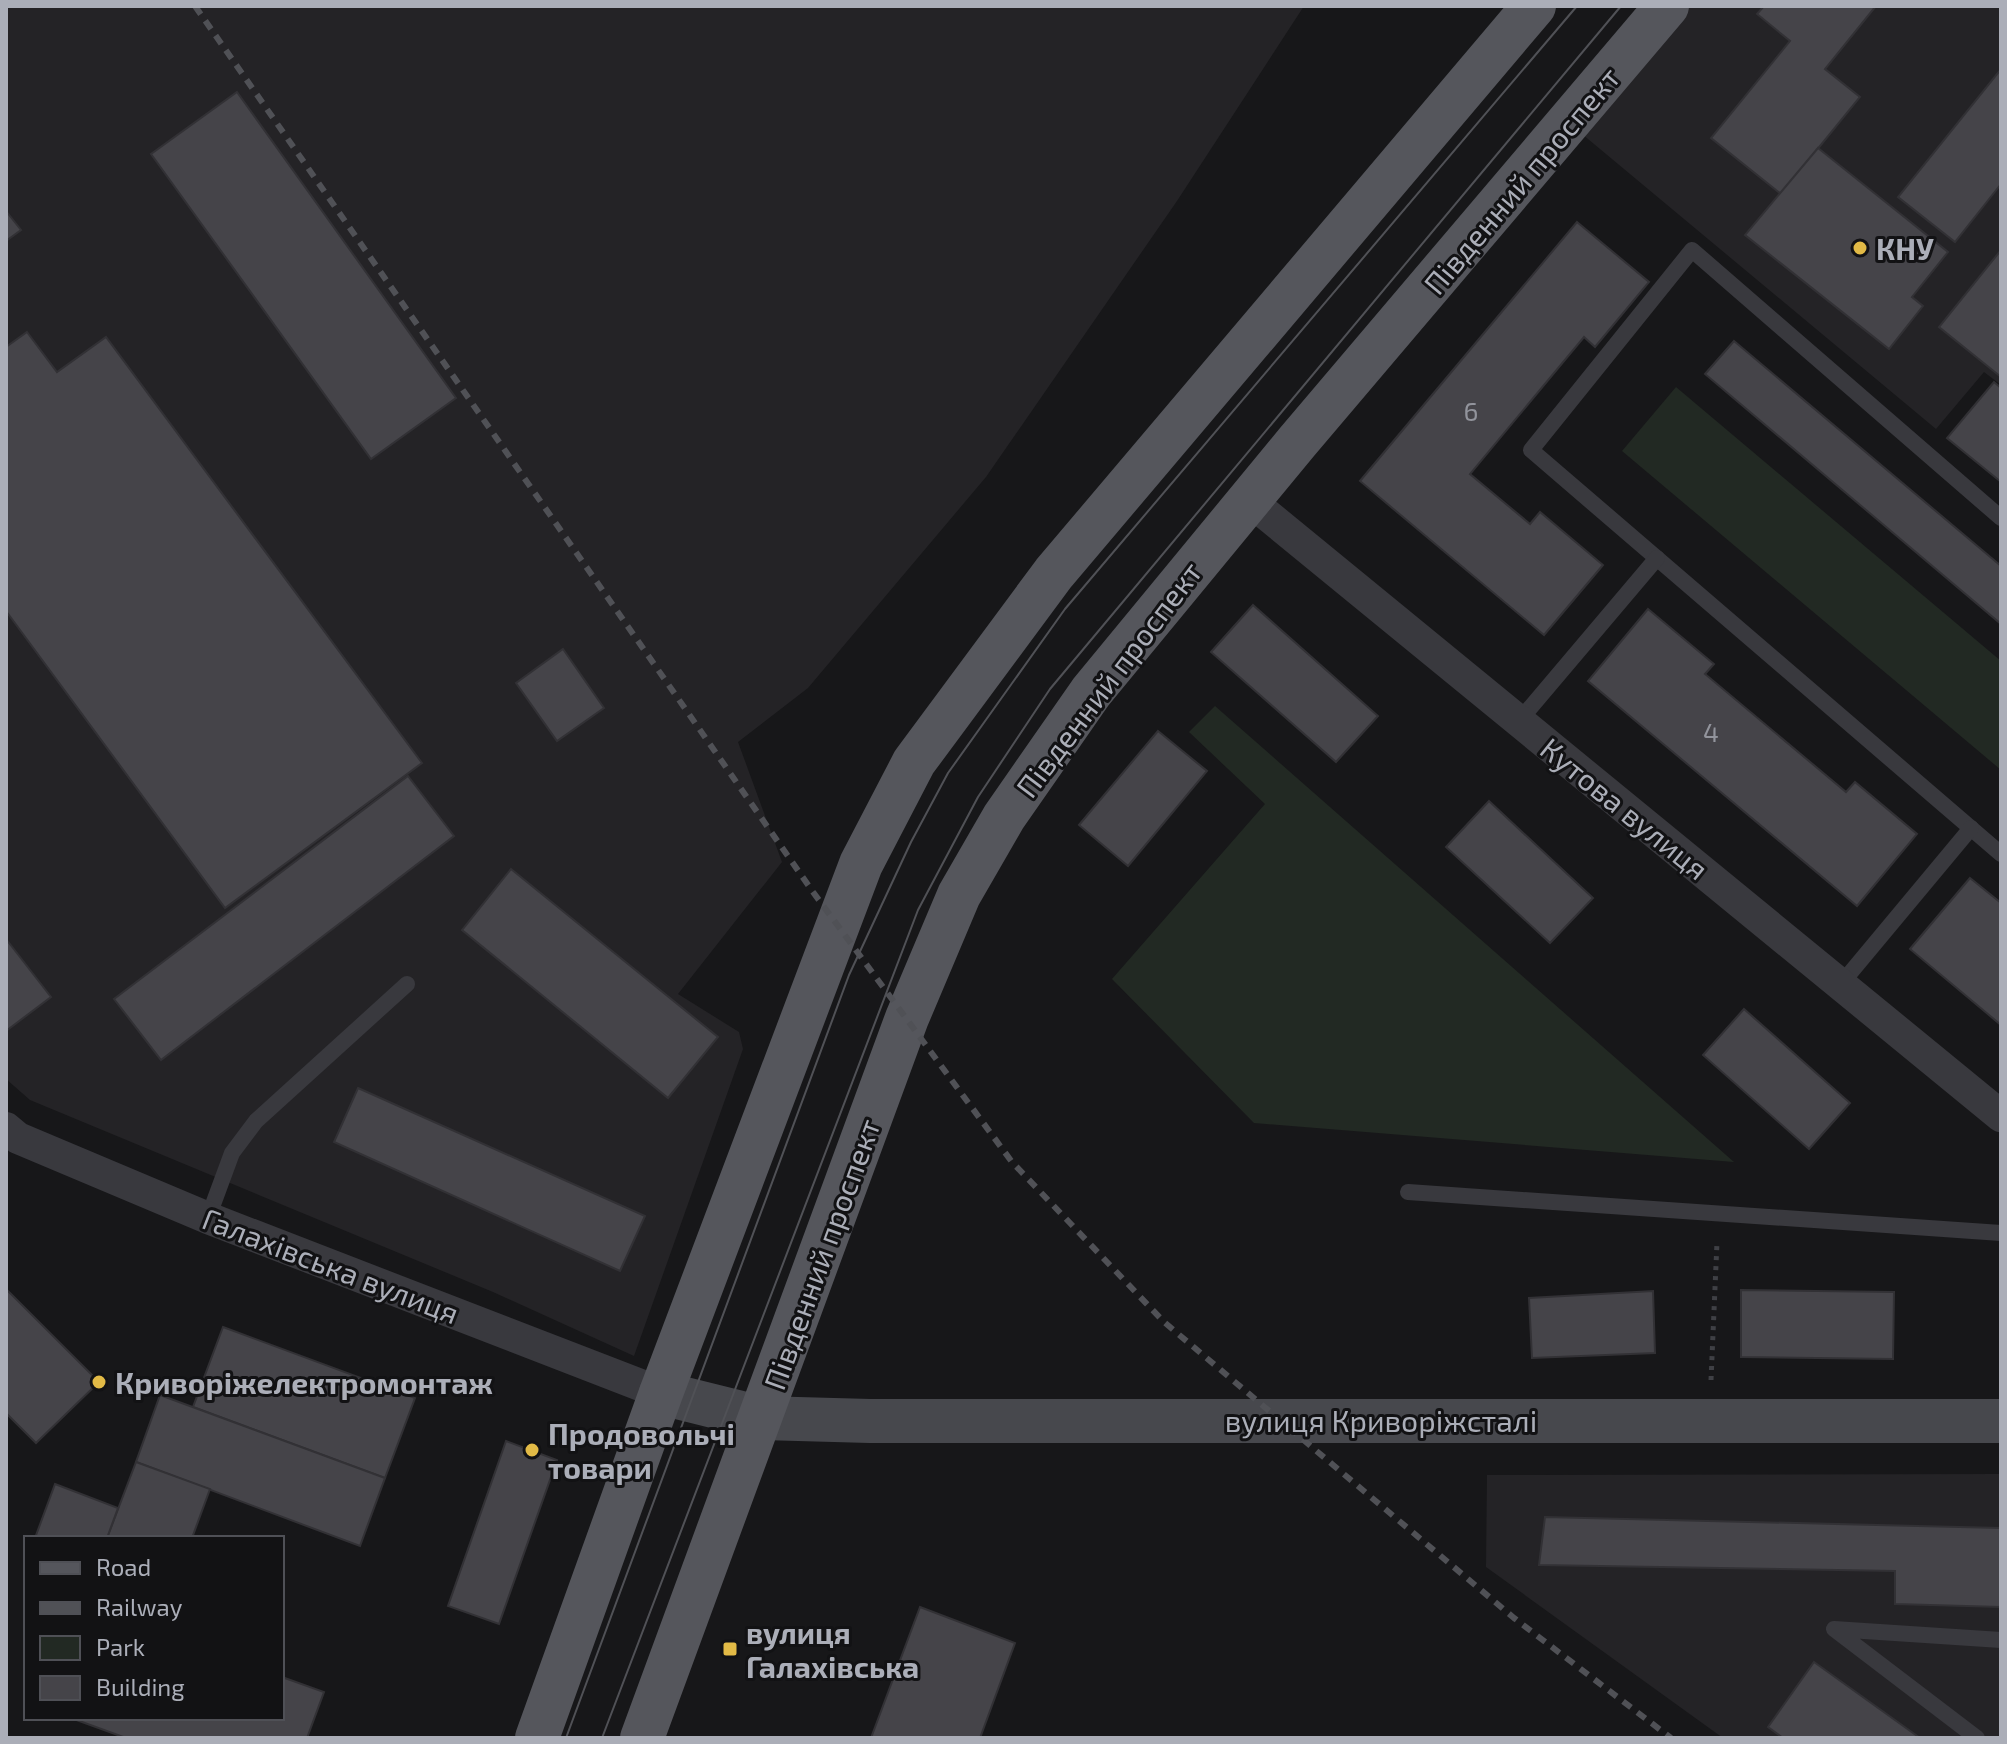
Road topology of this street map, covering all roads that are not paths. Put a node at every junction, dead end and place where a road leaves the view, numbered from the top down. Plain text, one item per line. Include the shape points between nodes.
1 (1534, 6) edge
2 (1667, 6) edge
3 (1249, 500) junction
4 (2001, 518) edge
5 (1657, 558) junction
6 (1519, 721) junction
7 (1971, 828) junction
8 (2001, 854) edge
9 (407, 984) dead end
10 (1841, 984) junction
11 (2001, 1116) edge
12 (6, 1128) edge
13 (1408, 1192) dead end
14 (208, 1218) junction
15 (2001, 1233) edge
16 (661, 1393) junction
17 (761, 1418) junction
18 (2001, 1421) edge
19 (2001, 1640) edge
20 (537, 1738) edge
21 (642, 1738) edge
22 (1977, 1738) edge

1 - 16 main road via 1054,573 914,762 861,864
2 - 3 main road, Південний проспект
3 - 6 street, Кутова вулиця
3 - 17 main road, Південний проспект via 1091,692 1004,817 959,895 907,1018
4 - 5 lane via 1692,250 1531,450
5 - 6 lane
5 - 7 lane
6 - 10 street, Кутова вулиця
7 - 8 lane
7 - 10 lane
9 - 14 lane via 256,1121 232,1153
10 - 11 street, Кутова вулиця
12 - 14 street, Галахівська вулиця via 18,1138
13 - 15 lane
14 - 16 street, Галахівська вулиця
16 - 17 main road, вулиця Криворіжсталі
16 - 20 main road
17 - 18 main road, вулиця Криворіжсталі
17 - 21 main road, Південний проспект
19 - 22 lane via 1834,1629

